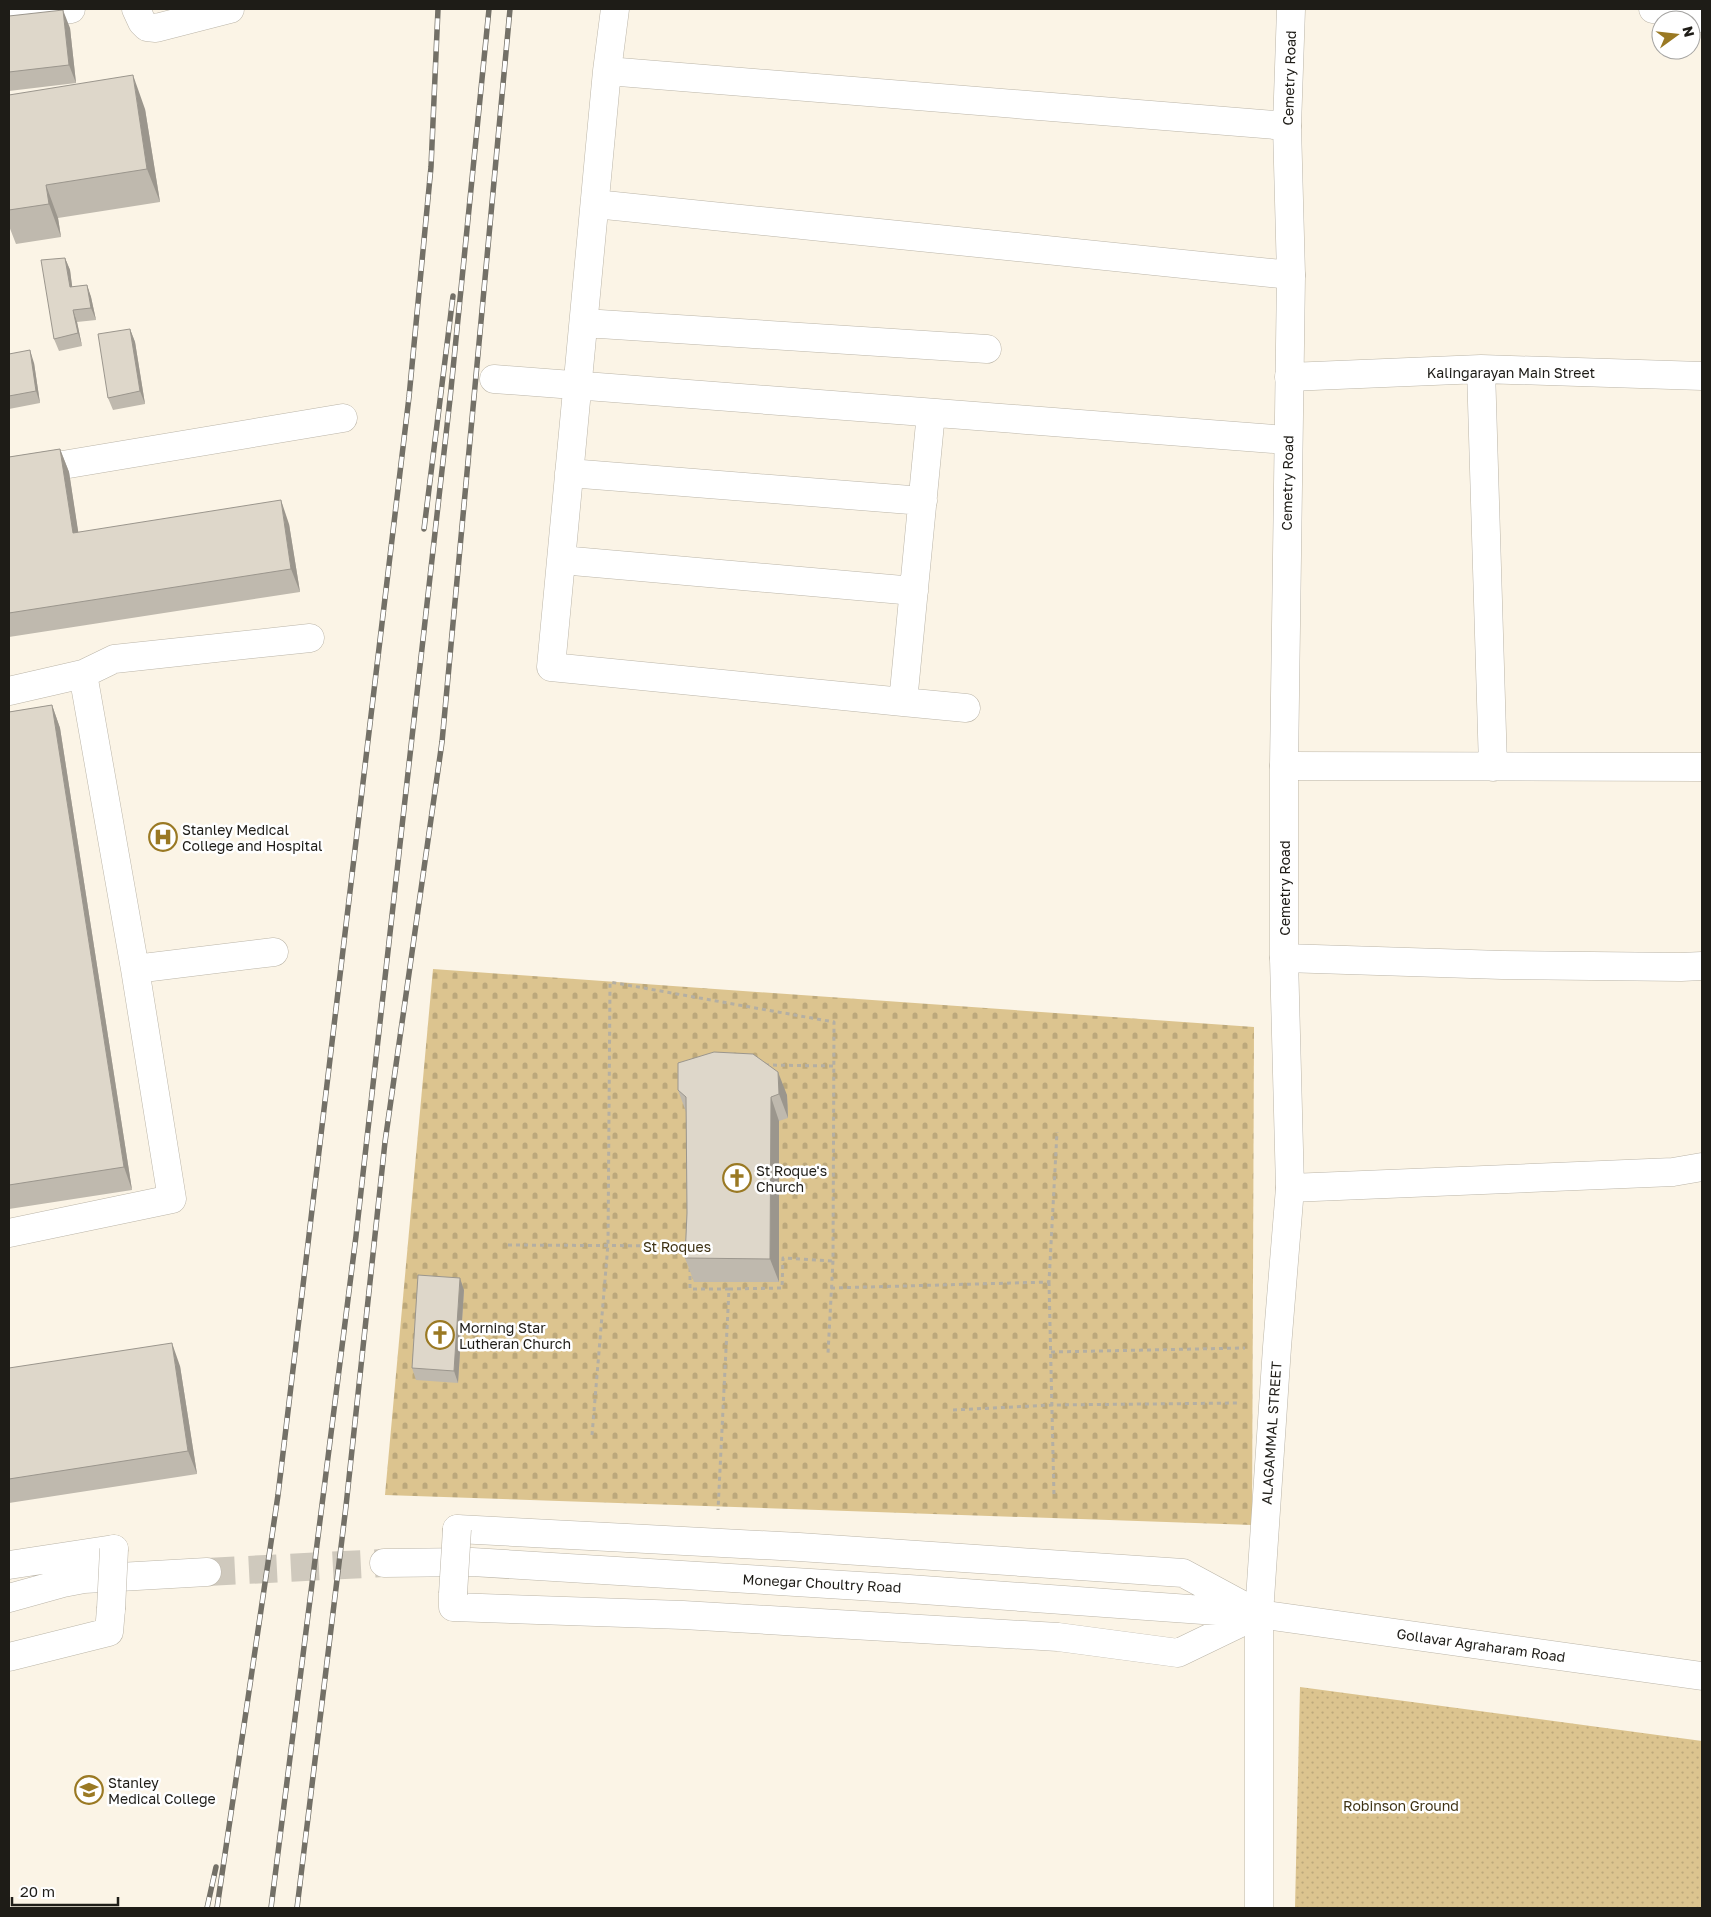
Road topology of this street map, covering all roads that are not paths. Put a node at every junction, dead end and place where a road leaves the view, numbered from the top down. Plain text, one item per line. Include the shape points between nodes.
1 (71, 9) edge
2 (136, 9) edge
3 (230, 9) edge
4 (615, 9) edge
5 (1291, 9) edge
6 (1653, 9) edge
7 (9, 16) edge
8 (1702, 18) edge
9 (607, 71) junction
10 (1287, 126) junction
11 (595, 204) junction
12 (1291, 275) junction
13 (584, 323) junction
14 (987, 349) dead end
15 (1481, 369) junction
16 (1702, 376) edge
17 (1289, 377) junction
18 (494, 379) dead end
19 (578, 386) junction
20 (931, 413) junction
21 (343, 418) dead end
22 (1287, 440) junction
23 (569, 473) junction
24 (9, 474) edge
25 (923, 502) junction
26 (561, 560) junction
27 (914, 591) junction
28 (310, 638) dead end
29 (83, 674) junction
30 (9, 691) edge
31 (903, 702) junction
32 (966, 708) dead end
33 (1284, 766) junction
34 (1493, 767) junction
35 (1702, 767) edge
36 (274, 952) dead end
37 (1284, 958) junction
38 (1702, 966) edge
39 (135, 969) junction
40 (1702, 1168) edge
41 (1290, 1188) junction
42 (9, 1233) edge
43 (384, 1563) tunnel mouth
44 (9, 1565) edge
45 (207, 1572) tunnel mouth
46 (9, 1598) edge
47 (1259, 1614) junction
48 (9, 1657) edge
49 (1702, 1676) edge
50 (1259, 1908) edge

1 - 7 street
2 - 3 street via 147,27 156,28
4 - 9 street
5 - 10 street, Cemetry Road
6 - 8 street
9 - 10 street
9 - 11 street
10 - 12 street, Cemetry Road
11 - 12 street
11 - 13 street
12 - 17 street, Cemetry Road
13 - 14 street
13 - 19 street
15 - 16 street, Kalingarayan Main Street
15 - 17 street, Kalingarayan Main Street
15 - 34 street
17 - 22 street, Cemetry Road
18 - 19 street
19 - 20 street
19 - 23 street
20 - 22 street
20 - 25 street
21 - 24 street
22 - 33 street, Cemetry Road
23 - 25 street
23 - 26 street
25 - 27 street
26 - 27 street
26 - 31 street via 551,667
27 - 31 street
28 - 29 street via 114,659
29 - 30 street
29 - 39 street
31 - 32 street
33 - 34 street
33 - 37 street, Cemetry Road
34 - 35 street
36 - 39 street
37 - 38 street via 1502,965
37 - 41 street, ALAGAMMAL STREET
39 - 42 street via 172,1198
40 - 41 street via 1673,1172
41 - 47 street, ALAGAMMAL STREET
43 - 47 street, Monegar Choultry Road via 472,1562
44 - 48 street, bridge via 114,1549 110,1632
45 - 46 street via 84,1580
47 - 47 street, bridge via 1183,1573 457,1529 453,1607 682,1615 1058,1637 1178,1653
47 - 49 street, Gollavar Agraharam Road
47 - 50 street, ALAGAMMAL STREET

